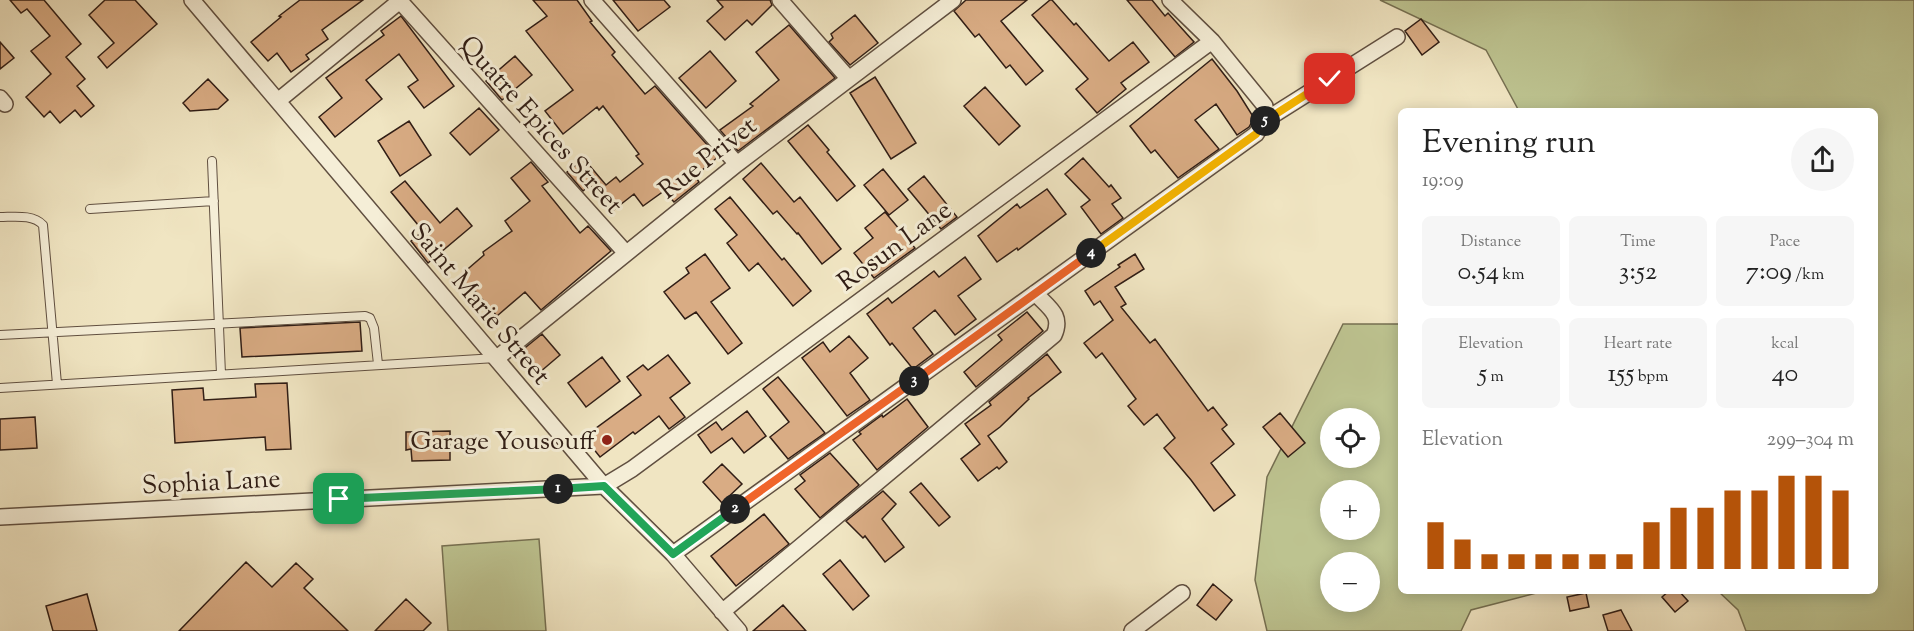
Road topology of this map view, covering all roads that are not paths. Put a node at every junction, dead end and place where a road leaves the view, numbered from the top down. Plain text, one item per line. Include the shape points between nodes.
1 (192, 0) edge
2 (400, 0) edge
3 (592, 0) edge
4 (780, 0) edge
5 (953, 0) edge
6 (1170, 0) edge
7 (1396, 37) dead end
8 (1212, 41) junction
9 (848, 78) junction
10 (279, 100) junction
11 (1264, 121) junction
12 (212, 161) dead end
13 (737, 164) junction
14 (214, 201) junction
15 (90, 209) dead end
16 (0, 217) edge
17 (625, 252) junction
18 (1035, 293) junction
19 (219, 324) junction
20 (52, 332) junction
21 (0, 335) edge
22 (496, 358) junction
23 (378, 364) junction
24 (221, 374) junction
25 (57, 384) junction
26 (0, 388) edge
27 (604, 486) junction
28 (0, 517) edge
29 (673, 554) junction
30 (1182, 593) dead end
31 (723, 612) junction
32 (739, 631) edge
33 (1132, 631) edge

1 - 10 street, Saint Marie Street
2 - 10 street
2 - 17 street, Quatre Epices Street
3 - 13 street
4 - 9 street
5 - 9 street, Rue Privet
6 - 8 street
7 - 11 street
8 - 11 street via 1265,106
8 - 27 street, Rosun Lane
9 - 13 street, Rue Privet
10 - 22 street, Saint Marie Street
11 - 18 street via 1256,134
12 - 14 lane
13 - 17 street, Rue Privet
14 - 15 lane
14 - 19 lane
16 - 20 lane via 33,218 43,225
17 - 22 street, Rue Privet
18 - 29 street
18 - 31 street via 1057,317 1054,335
19 - 20 lane
19 - 23 lane via 365,316 374,328
19 - 24 lane
20 - 21 lane
20 - 25 lane
22 - 23 lane
22 - 27 street, Saint Marie Street
23 - 24 lane
24 - 25 lane
25 - 26 lane
27 - 28 street, Sophia Lane
27 - 29 street, Saint Marie Street
29 - 31 street, Saint Marie Street
30 - 33 street
31 - 32 street, Saint Marie Street

